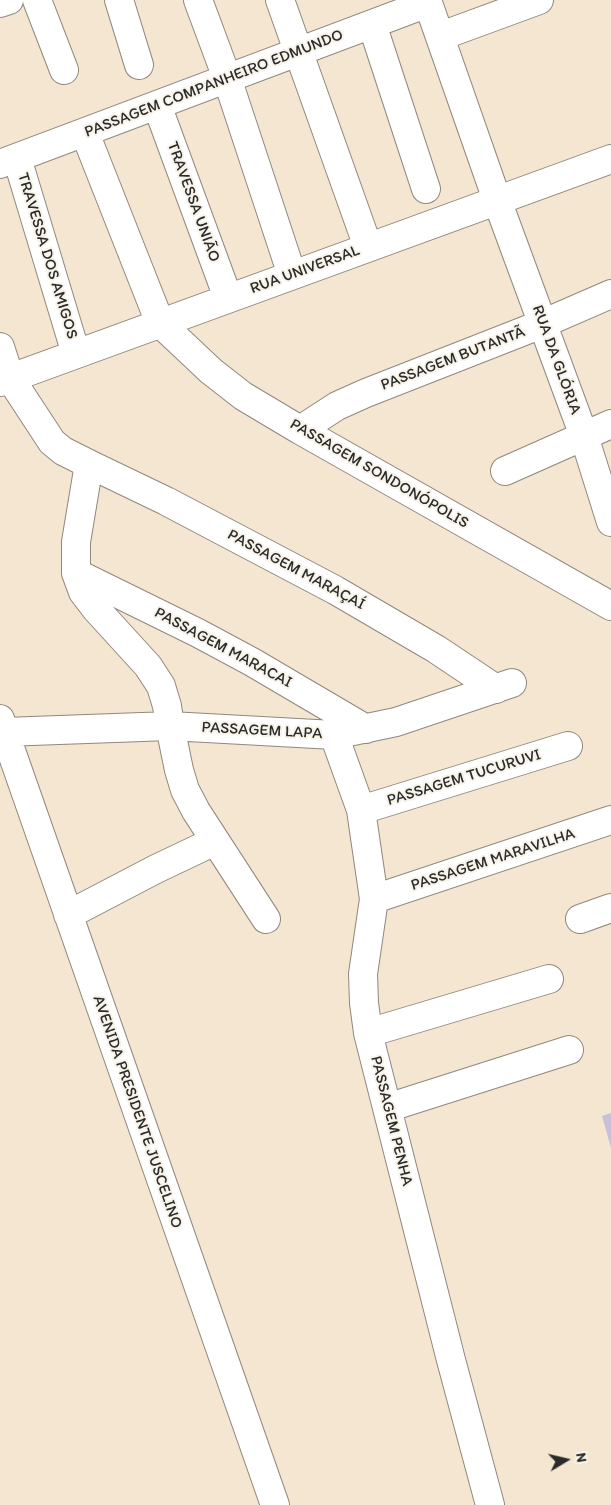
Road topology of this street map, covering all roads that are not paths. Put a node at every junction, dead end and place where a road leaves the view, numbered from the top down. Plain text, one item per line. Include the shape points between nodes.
1 (9, 0) edge
2 (37, 0) edge
3 (119, 0) edge
4 (198, 0) edge
5 (280, 0) edge
6 (539, 0) edge
7 (427, 1) edge
8 (0, 3) edge
9 (372, 24) junction
10 (440, 36) junction
11 (298, 52) junction
12 (139, 65) dead end
13 (64, 70) dead end
14 (227, 78) junction
15 (157, 105) junction
16 (85, 133) junction
17 (611, 158) edge
18 (9, 161) edge
19 (426, 189) dead end
20 (497, 200) junction
21 (368, 247) junction
22 (292, 275) junction
23 (611, 294) edge
24 (228, 298) junction
25 (160, 323) junction
26 (542, 324) junction
27 (0, 347) edge
28 (76, 354) junction
29 (5, 380) edge
30 (611, 424) edge
31 (300, 430) junction
32 (584, 436) junction
33 (89, 464) junction
34 (505, 471) dead end
35 (611, 522) edge
36 (76, 573) junction
37 (611, 606) edge
38 (504, 686) joint
39 (2, 725) edge
40 (170, 726) junction
41 (366, 729) junction
42 (334, 735) junction
43 (568, 746) dead end
44 (361, 810) junction
45 (611, 820) edge
46 (215, 841) junction
47 (374, 899) junction
48 (611, 908) edge
49 (68, 914) junction
50 (266, 918) dead end
51 (580, 919) dead end
52 (549, 979) dead end
53 (368, 1033) junction
54 (570, 1050) dead end
55 (387, 1108) junction
56 (275, 1505) edge
57 (490, 1505) edge

1 - 8 street
2 - 13 street
3 - 12 street
4 - 14 street
5 - 11 street
6 - 10 street
7 - 9 street, PASSAGEM COMPANHEIRO EDMUNDO
7 - 10 street, RUA DA GLÓRIA
9 - 11 street, PASSAGEM COMPANHEIRO EDMUNDO
9 - 19 street
10 - 20 street, RUA DA GLÓRIA
11 - 14 street, PASSAGEM COMPANHEIRO EDMUNDO
11 - 21 street
14 - 15 street, PASSAGEM COMPANHEIRO EDMUNDO
14 - 22 street
15 - 16 street, PASSAGEM COMPANHEIRO EDMUNDO
15 - 24 street, TRAVESSA UNIÃO
16 - 18 street, PASSAGEM COMPANHEIRO EDMUNDO
16 - 25 street
17 - 20 street, RUA UNIVERSAL
18 - 28 street, TRAVESSA DOS AMIGOS
20 - 21 street, RUA UNIVERSAL
20 - 26 street, RUA DA GLÓRIA
21 - 22 street, RUA UNIVERSAL
22 - 24 street, RUA UNIVERSAL
23 - 26 street, PASSAGEM BUTANTÃ
24 - 25 street, RUA UNIVERSAL
25 - 28 street, RUA UNIVERSAL
25 - 31 street, PASSAGEM SONDONÓPOLIS via 243,396
26 - 31 street, PASSAGEM BUTANTÃ via 366,393 337,406
26 - 32 street, RUA DA GLÓRIA
27 - 29 street, PASSAGEM MARAÇAÍ
28 - 29 street, RUA UNIVERSAL
29 - 33 street, PASSAGEM MARAÇAÍ via 52,442
30 - 32 street
31 - 37 street, PASSAGEM SONDONÓPOLIS
32 - 34 street
32 - 35 street, RUA DA GLÓRIA
33 - 36 street via 76,542
33 - 38 street, PASSAGEM MARAÇAÍ via 335,590
36 - 40 street via 96,609 148,666 161,686
36 - 41 street, PASSAGEM MARACAI via 252,662
38 - 41 street, PASSAGEM LAPA
39 - 40 street, PASSAGEM LAPA
39 - 49 street, AVENIDA PRESIDENTE JUSCELINO
40 - 42 street, PASSAGEM LAPA
40 - 46 street via 185,790
41 - 42 street, PASSAGEM LAPA
42 - 44 street, PASSAGEM PENHA
43 - 44 street, PASSAGEM TUCURUVI
44 - 47 street, PASSAGEM PENHA
45 - 47 street, PASSAGEM MARAVILHA
46 - 49 street
46 - 50 street
47 - 53 street, PASSAGEM PENHA via 363,974
48 - 51 street
49 - 56 street, AVENIDA PRESIDENTE JUSCELINO
52 - 53 street
53 - 55 street, PASSAGEM PENHA
54 - 55 street
55 - 57 street, PASSAGEM PENHA

